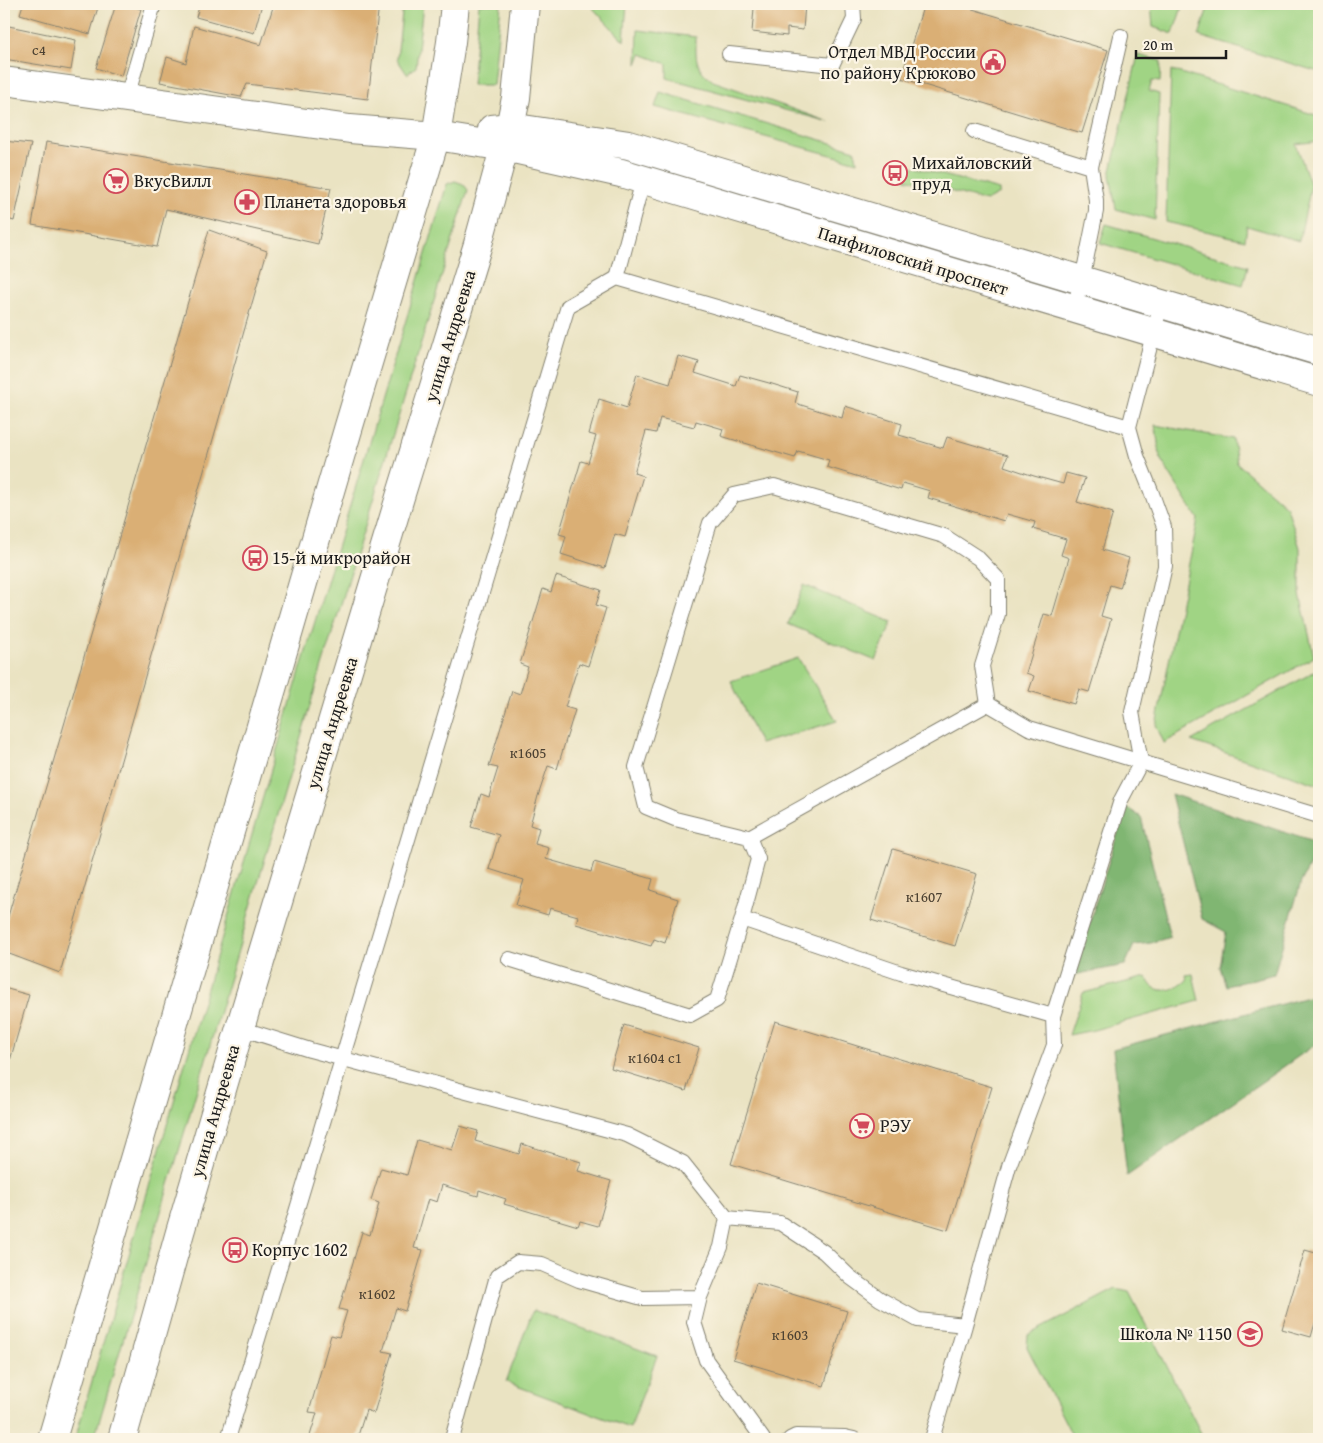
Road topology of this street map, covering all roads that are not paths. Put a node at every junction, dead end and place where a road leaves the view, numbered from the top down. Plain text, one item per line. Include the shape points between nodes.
1 (154, 4) edge
2 (455, 4) edge
3 (525, 4) edge
4 (853, 4) edge
5 (1121, 36) dead end
6 (729, 54) dead end
7 (4, 81) edge
8 (127, 97) junction
9 (974, 131) dead end
10 (436, 136) junction
11 (508, 137) junction
12 (1091, 167) junction
13 (643, 180) junction
14 (617, 278) junction
15 (1082, 280) junction
16 (1161, 304) junction
17 (1073, 309) junction
18 (1154, 333) junction
19 (1319, 351) edge
20 (1319, 382) edge
21 (1130, 427) junction
22 (988, 704) junction
23 (1141, 762) junction
24 (1319, 816) edge
25 (749, 837) junction
26 (742, 919) junction
27 (509, 959) dead end
28 (1053, 1016) junction
29 (240, 1028) junction
30 (341, 1058) junction
31 (727, 1218) junction
32 (700, 1298) junction
33 (965, 1325) junction
34 (52, 1439) edge
35 (122, 1439) edge
36 (228, 1439) edge
37 (452, 1439) edge
38 (763, 1439) edge
39 (790, 1439) edge
40 (854, 1439) edge
41 (932, 1439) edge

1 - 8 lane
2 - 10 main road
3 - 11 main road, улица Андреевка via 516,98
4 - 6 lane via 854,18 832,64
5 - 12 lane
7 - 8 main road
8 - 10 main road via 350,129
9 - 12 lane
10 - 11 main road
10 - 34 main road
11 - 13 main road, Панфиловский проспект
11 - 15 main road, Панфиловский проспект via 629,145
11 - 29 main road, улица Андреевка
12 - 15 lane via 1096,211
13 - 14 lane
13 - 17 main road, Панфиловский проспект
14 - 21 lane
14 - 30 lane via 568,306
15 - 16 main road, Панфиловский проспект
15 - 17 lane
16 - 18 lane
16 - 19 main road, Панфиловский проспект
17 - 18 main road, Панфиловский проспект
18 - 20 main road, Панфиловский проспект
18 - 21 lane
21 - 23 lane via 1137,456 1164,527 1164,566 1132,712
22 - 23 lane via 1029,728
22 - 25 lane
22 - 25 lane via 982,666 998,614 998,579 978,558 944,536 774,486 734,495 710,523 636,766 646,807 675,819
23 - 24 lane
23 - 28 lane via 1121,800
25 - 26 lane via 758,859
26 - 27 lane via 717,1000 690,1015
26 - 28 lane via 901,973
28 - 33 lane via 1054,1045 1009,1166
29 - 30 lane
29 - 35 main road, улица Андреевка
30 - 31 lane via 627,1135 683,1163
30 - 36 lane
31 - 32 lane via 722,1247
31 - 33 lane via 780,1224 824,1252 880,1299 918,1320
32 - 37 lane via 642,1298 579,1280 542,1264 518,1262 497,1276
32 - 38 lane via 694,1322 706,1360
33 - 41 lane
39 - 40 lane via 796,1436

